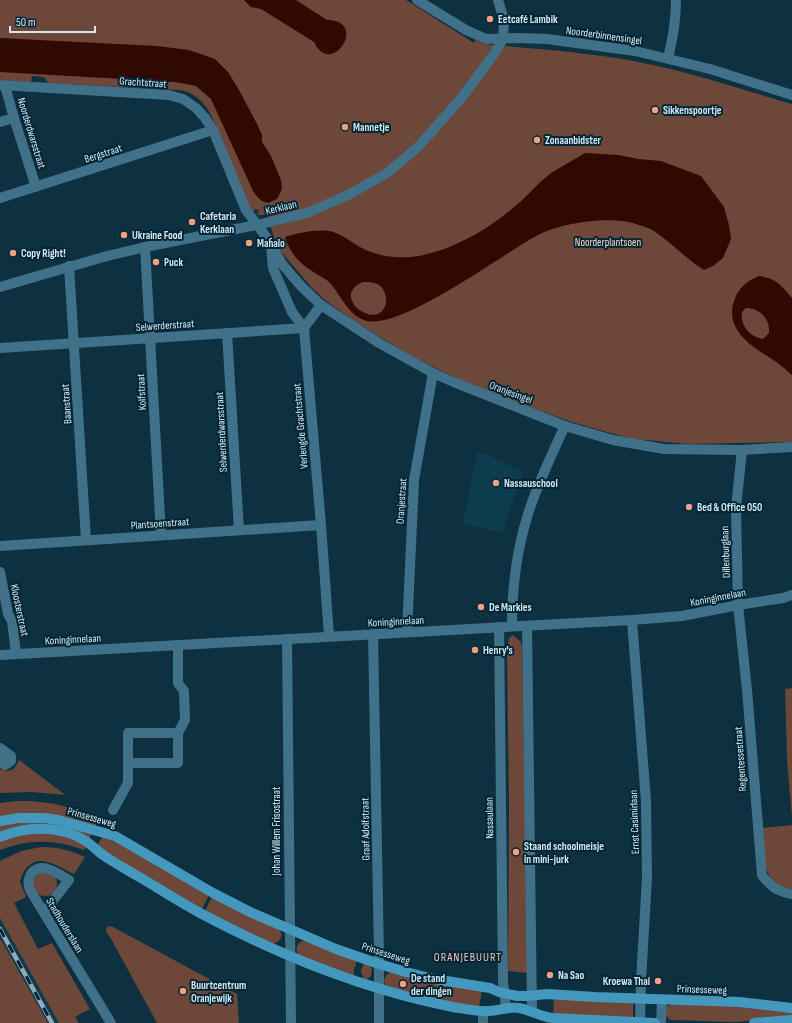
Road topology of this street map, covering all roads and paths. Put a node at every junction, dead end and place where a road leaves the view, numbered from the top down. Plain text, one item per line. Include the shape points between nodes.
1 (417, 0) edge
2 (498, 0) edge
3 (676, 0) edge
4 (503, 39) junction
5 (668, 58) junction
6 (3, 86) edge
7 (792, 95) edge
8 (14, 118) junction
9 (0, 122) edge
10 (213, 130) junction
11 (36, 187) junction
12 (0, 198) edge
13 (258, 225) junction
14 (270, 242) junction
15 (145, 247) junction
16 (69, 266) junction
17 (0, 287) edge
18 (321, 305) junction
19 (304, 328) junction
20 (227, 333) junction
21 (150, 338) junction
22 (74, 343) junction
23 (0, 348) edge
24 (434, 373) junction
25 (565, 426) junction
26 (792, 447) edge
27 (742, 450) junction
28 (321, 525) junction
29 (239, 530) junction
30 (161, 535) junction
31 (0, 540) edge
32 (86, 540) junction
33 (0, 546) edge
34 (0, 572) edge
35 (792, 595) edge
36 (738, 605) junction
37 (632, 620) junction
38 (512, 626) junction
39 (527, 626) junction
40 (499, 627) junction
41 (406, 632) junction
42 (374, 634) junction
43 (329, 636) junction
44 (287, 639) junction
45 (178, 645) junction
46 (16, 654) junction
47 (0, 655) edge
48 (178, 733) junction
49 (0, 748) edge
50 (0, 758) edge
51 (128, 763) junction
52 (113, 810) dead end
53 (0, 821) edge
54 (0, 837) edge
55 (792, 894) edge
56 (44, 912) junction
57 (289, 930) junction
58 (290, 955) junction
59 (379, 964) junction
60 (379, 989) junction
61 (505, 993) junction
62 (532, 996) junction
63 (641, 999) junction
64 (662, 1000) junction
65 (506, 1008) junction
66 (792, 1008) edge
67 (483, 1011) junction
68 (532, 1011) junction
69 (792, 1020) edge
70 (553, 1021) edge
71 (111, 1023) edge
72 (291, 1023) edge
73 (379, 1023) edge
74 (483, 1023) edge
75 (640, 1023) edge
76 (655, 1023) edge
77 (661, 1023) edge
78 (754, 1023) edge

1 - 4 street, Noorderbinnensingel via 466,30 486,39
2 - 4 street via 504,20
3 - 5 street via 674,32
4 - 5 street, Noorderbinnensingel via 547,39 604,45
4 - 13 street, Kerklaan via 459,100 418,147 387,173 348,195 307,213
5 - 7 street, Noorderbinnensingel
6 - 8 street, Noorderdwarsstraat
6 - 10 street, Grachtstraat via 169,95 183,99 196,108
8 - 9 street
8 - 11 street, Noorderdwarsstraat
10 - 11 street, Bergstraat
10 - 13 street, Grachtstraat via 246,210
11 - 12 street, Bergstraat
13 - 14 street
13 - 15 street, Kerklaan
14 - 18 street, Oranjesingel via 282,264
14 - 19 street via 272,268 292,312
15 - 16 street, Kerklaan
15 - 21 street, Kolfstraat
16 - 17 street, Kerklaan
16 - 22 street, Baanstraat
18 - 19 street
18 - 24 street, Oranjesingel via 379,343
19 - 20 street, Selwerderstraat
19 - 28 street, Verlengde Grachtstraat
20 - 21 street, Selwerderstraat
20 - 29 street, Selwerderdwarsstraat
21 - 22 street, Selwerderstraat
21 - 30 street, Kolfstraat
22 - 23 street, Selwerderstraat
22 - 32 street, Baanstraat
24 - 25 street, Oranjesingel
24 - 41 street, Oranjestraat via 414,480
25 - 27 street, Oranjesingel via 613,440 664,449
25 - 38 street via 528,514 518,557
26 - 27 street, Oranjesingel
27 - 36 street, Dillenburglaan via 736,508
28 - 29 street, Plantsoenstraat
28 - 43 street, Verlengde Grachtstraat
29 - 30 street, Plantsoenstraat
30 - 32 street, Plantsoenstraat
31 - 33 street
32 - 33 street, Plantsoenstraat
34 - 46 street, Kloosterstraat via 8,614 12,621
35 - 36 street, Koninginnelaan
36 - 37 street, Koninginnelaan via 682,616
36 - 55 street, Regentessestraat via 762,875 768,884 779,891
37 - 39 street, Koninginnelaan
37 - 63 street, Ernst Casimirlaan via 646,808 647,878
38 - 39 street, Koninginnelaan
38 - 40 street, Koninginnelaan
39 - 62 street
40 - 41 street, Koninginnelaan
40 - 61 street, Nassaulaan
41 - 42 street, Koninginnelaan
42 - 43 street, Koninginnelaan
42 - 59 street, Graaf Adolfstraat
43 - 44 street, Koninginnelaan
44 - 45 street, Koninginnelaan
44 - 57 street, Johan Willem Frisostraat
45 - 46 street, Koninginnelaan
45 - 48 street via 178,683 184,691 185,720
46 - 47 street, Koninginnelaan
48 - 51 street via 178,763
48 - 51 street via 128,733
49 - 50 street via 11,756 11,761 5,765
51 - 52 street via 128,783
53 - 57 street, Prinsesseweg via 45,818 115,836 225,899
54 - 58 street, Prinsesseweg via 19,831 42,829 76,836 102,855 201,913
56 - 56 street, Stadhouderslaan via 28,882 39,868 53,871 69,880
56 - 71 street, Stadhouderslaan
57 - 58 street, Johan Willem Frisostraat
57 - 59 street, Prinsesseweg
58 - 60 street, Prinsesseweg via 334,974
58 - 72 street, Johan Willem Frisostraat
59 - 60 street, Graaf Adolfstraat
59 - 61 street, Prinsesseweg via 434,979 490,988
60 - 67 street, Prinsesseweg via 429,1002
60 - 73 street, Graaf Adolfstraat
61 - 62 street, Prinsesseweg
61 - 65 street, Nassaulaan
62 - 63 street, Prinsesseweg via 547,994
62 - 68 street
63 - 64 street, Prinsesseweg
63 - 75 street, Ernst Casimirlaan
64 - 66 street, Prinsesseweg via 740,1002
64 - 77 street
65 - 67 street, Prinsesseweg
65 - 68 street, Prinsesseweg
67 - 74 street
68 - 70 street, Prinsesseweg
69 - 78 street
70 - 75 street, Prinsesseweg
75 - 76 street, Prinsesseweg

